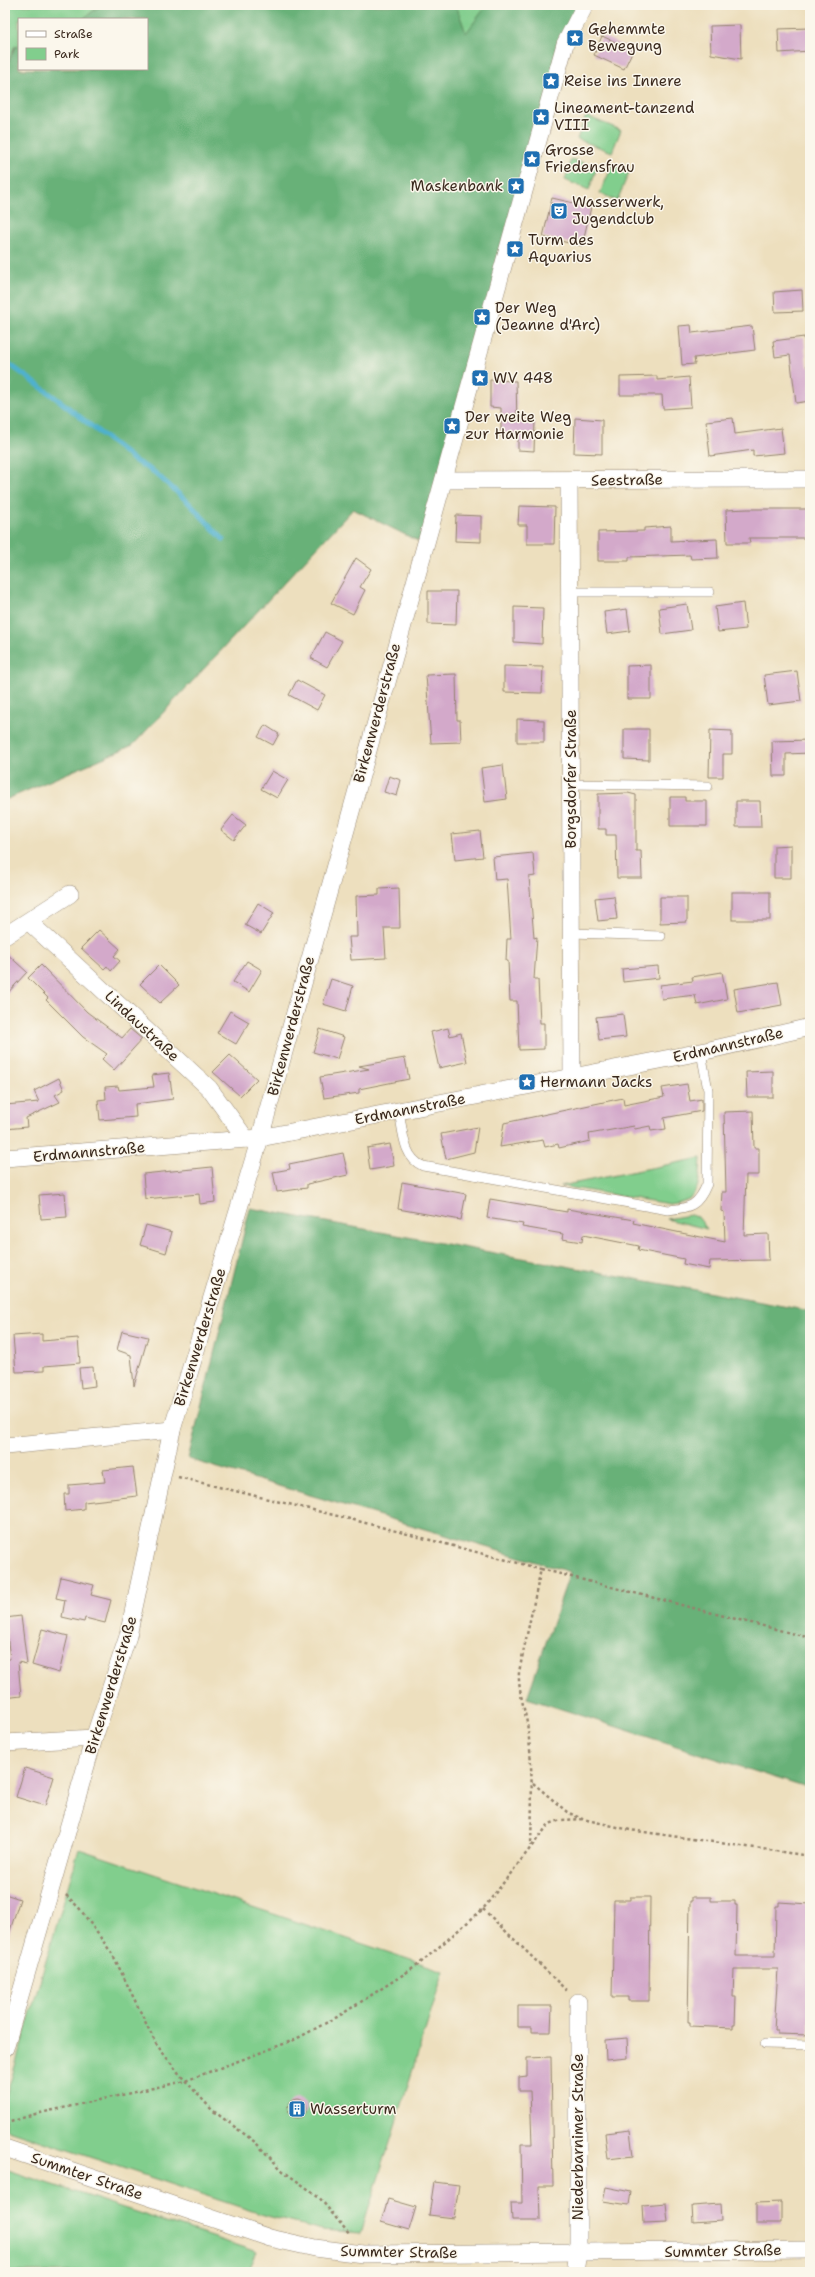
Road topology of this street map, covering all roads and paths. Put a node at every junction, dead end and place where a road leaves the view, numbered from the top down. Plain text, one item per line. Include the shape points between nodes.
1 (585, 5) edge
2 (810, 479) edge
3 (444, 480) junction
4 (570, 481) junction
5 (569, 592) junction
6 (710, 592) dead end
7 (571, 784) junction
8 (708, 786) dead end
9 (70, 894) dead end
10 (29, 922) junction
11 (572, 933) junction
12 (5, 936) edge
13 (661, 936) dead end
14 (810, 1027) edge
15 (701, 1052) junction
16 (572, 1078) junction
17 (399, 1111) junction
18 (253, 1138) junction
19 (5, 1158) edge
20 (172, 1430) junction
21 (5, 1446) edge
22 (162, 1473) junction
23 (541, 1569) junction
24 (810, 1638) edge
25 (94, 1738) junction
26 (5, 1743) edge
27 (532, 1783) junction
28 (583, 1819) junction
29 (531, 1847) junction
30 (810, 1856) edge
31 (54, 1882) junction
32 (483, 1909) junction
33 (578, 2002) joint
34 (765, 2044) dead end
35 (810, 2045) edge
36 (5, 2048) edge
37 (185, 2081) junction
38 (5, 2124) edge
39 (5, 2148) edge
40 (810, 2250) edge
41 (578, 2252) junction
42 (363, 2254) junction
43 (575, 2272) edge

1 - 3 street, Birkenwerderstraße via 565,44
2 - 4 street, Seestraße
3 - 4 street, Seestraße
3 - 18 street, Birkenwerderstraße
4 - 5 street, Borgsdorfer Straße
5 - 6 lane
5 - 7 street, Borgsdorfer Straße
7 - 8 lane
7 - 11 street, Borgsdorfer Straße
9 - 10 street
10 - 12 street
10 - 18 street, Lindaustraße via 209,1088
11 - 13 lane
11 - 16 street, Borgsdorfer Straße
14 - 15 street, Erdmannstraße
15 - 16 street, Erdmannstraße
15 - 17 lane via 708,1090 707,1184 701,1199 692,1206 680,1209 668,1210 423,1166 415,1163 408,1155
16 - 17 street, Erdmannstraße
17 - 18 street, Erdmannstraße
18 - 19 street, Erdmannstraße
18 - 20 street, Birkenwerderstraße
20 - 21 street
20 - 22 street, Birkenwerderstraße
22 - 23 path
22 - 25 street, Birkenwerderstraße via 128,1636
23 - 24 path
23 - 27 path via 519,1672 518,1689 527,1723
25 - 26 street
25 - 31 street, Birkenwerderstraße
27 - 28 path via 567,1812
27 - 29 path
28 - 29 path via 561,1820 549,1824
28 - 30 path via 630,1830
29 - 32 path
31 - 36 street, Birkenwerderstraße
31 - 37 path via 80,1909 113,1955 156,2044
32 - 33 path
32 - 37 path via 418,1965 339,2016 294,2040
33 - 41 street, Niederbarnimer Straße
34 - 35 lane
37 - 38 path via 31,2115
37 - 42 path via 212,2110 255,2142 283,2171 318,2196
39 - 42 street, Summter Straße via 270,2238 316,2248
40 - 41 street, Summter Straße
41 - 42 street, Summter Straße
41 - 43 street, Niederbarnimer Straße

